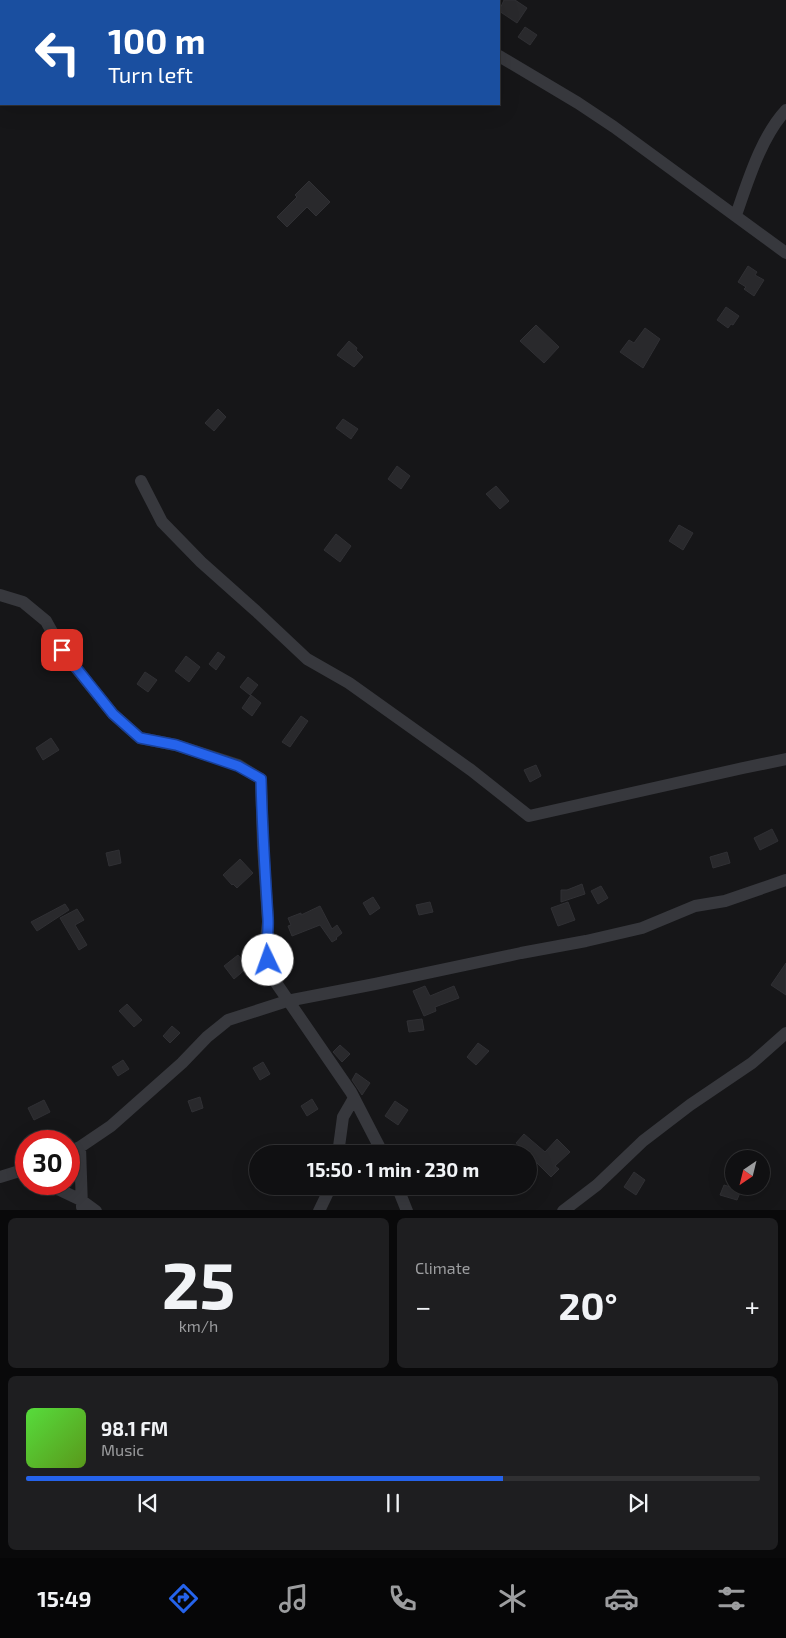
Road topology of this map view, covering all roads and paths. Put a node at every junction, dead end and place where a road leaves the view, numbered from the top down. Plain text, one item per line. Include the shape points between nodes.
1 (500, 57) edge
2 (786, 110) edge
3 (736, 215) junction
4 (786, 253) edge
5 (141, 481) dead end
6 (0, 595) edge
7 (786, 759) edge
8 (786, 880) edge
9 (287, 1001) junction
10 (786, 1033) edge
11 (354, 1098) junction
12 (339, 1145) edge
13 (378, 1145) edge
14 (80, 1146) edge
15 (80, 1191) edge
16 (67, 1195) edge
17 (326, 1195) edge
18 (401, 1195) edge
19 (82, 1205) edge
20 (96, 1210) edge
21 (318, 1210) edge
22 (407, 1210) edge
23 (563, 1210) edge

1 - 3 street via 614,127
2 - 3 street via 775,122
3 - 4 street
5 - 7 street via 162,522 306,659 349,684 471,770 529,816
6 - 9 street via 23,602 46,621 80,673 113,714 140,738 176,745 238,766 261,779 268,922 265,947 270,974
8 - 9 street via 725,901 695,906 642,928 586,942 521,952
9 - 11 street
9 - 14 street via 228,1020 111,1126
10 - 23 street via 752,1063 651,1135
11 - 12 street via 343,1117
11 - 13 street
15 - 19 street
16 - 19 street
17 - 21 street
18 - 22 street
19 - 20 street

